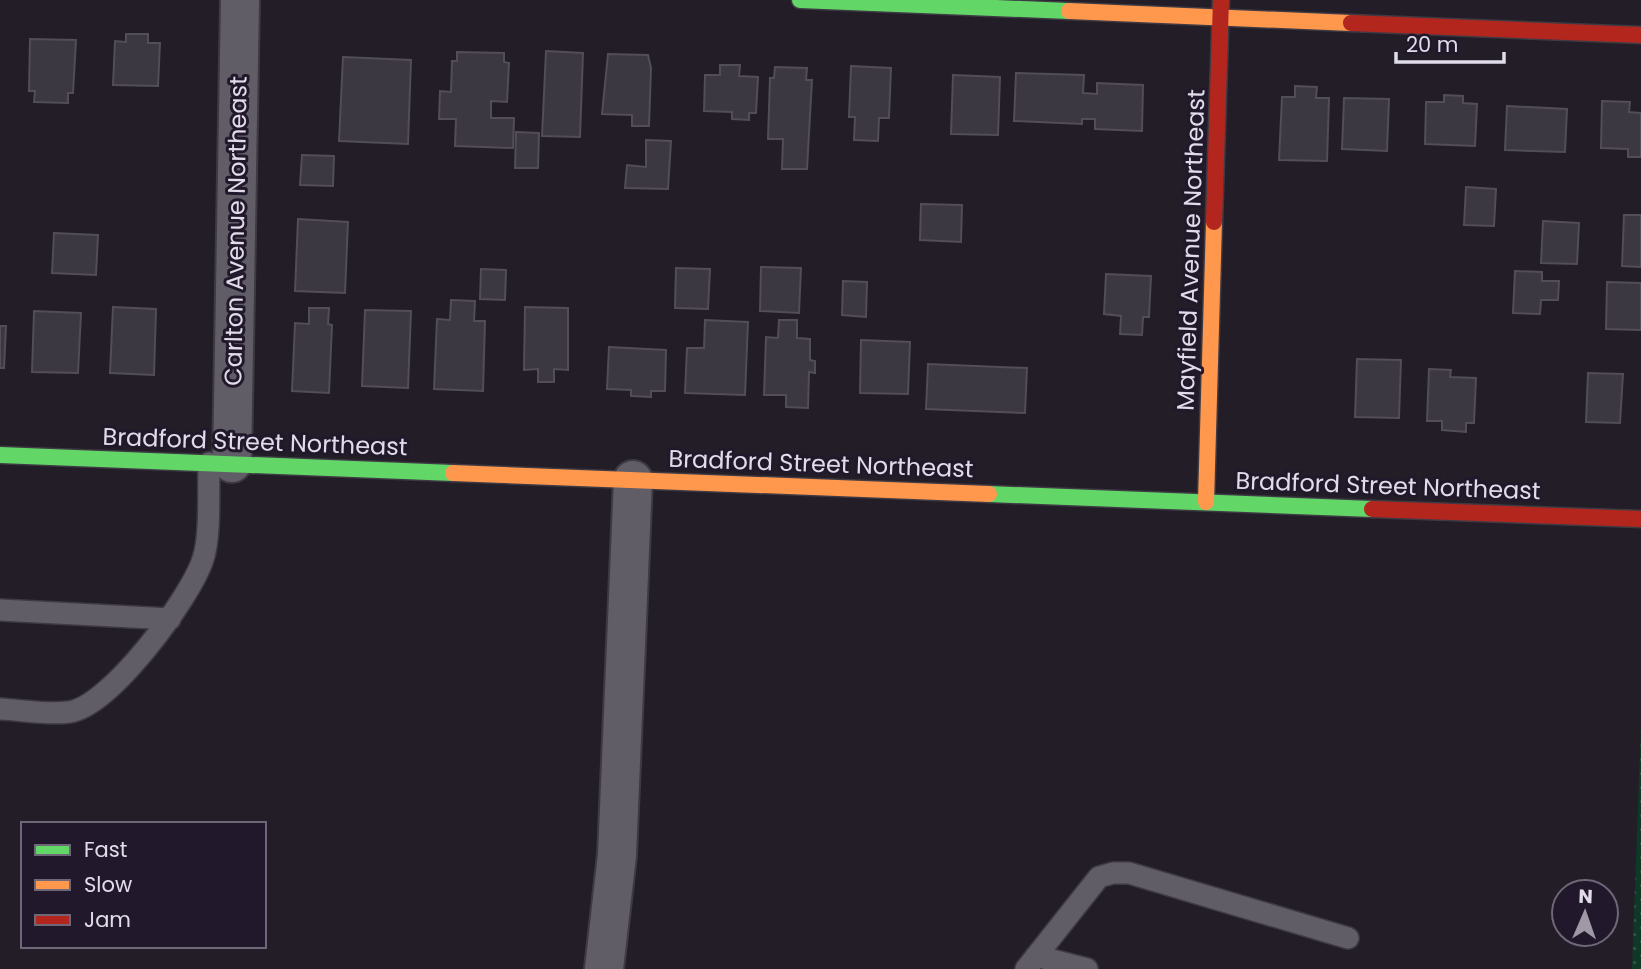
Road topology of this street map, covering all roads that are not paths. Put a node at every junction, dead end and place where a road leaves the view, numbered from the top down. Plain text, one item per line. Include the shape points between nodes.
1 (240, 0) edge
2 (800, 0) edge
3 (1221, 0) edge
4 (1220, 18) junction
5 (1641, 35) edge
6 (0, 455) edge
7 (221, 463) junction
8 (633, 480) junction
9 (1206, 502) junction
10 (1641, 519) edge
11 (0, 610) edge
12 (170, 619) junction
13 (0, 709) edge
14 (1348, 938) dead end
15 (1031, 962) edge
16 (604, 969) edge
17 (1087, 969) edge

1 - 7 street, Carlton Avenue Northeast
2 - 4 street
3 - 4 street, Mayfield Avenue Northeast
4 - 5 street
4 - 9 street, Mayfield Avenue Northeast
6 - 7 street, Bradford Street Northeast
7 - 8 street, Bradford Street Northeast
7 - 12 lane via 204,556
8 - 9 street, Bradford Street Northeast
8 - 16 street via 617,855
9 - 10 street, Bradford Street Northeast
11 - 12 lane
12 - 13 lane via 106,691 83,708 69,712
14 - 15 lane via 1129,873 1113,873 1099,877
15 - 17 lane

